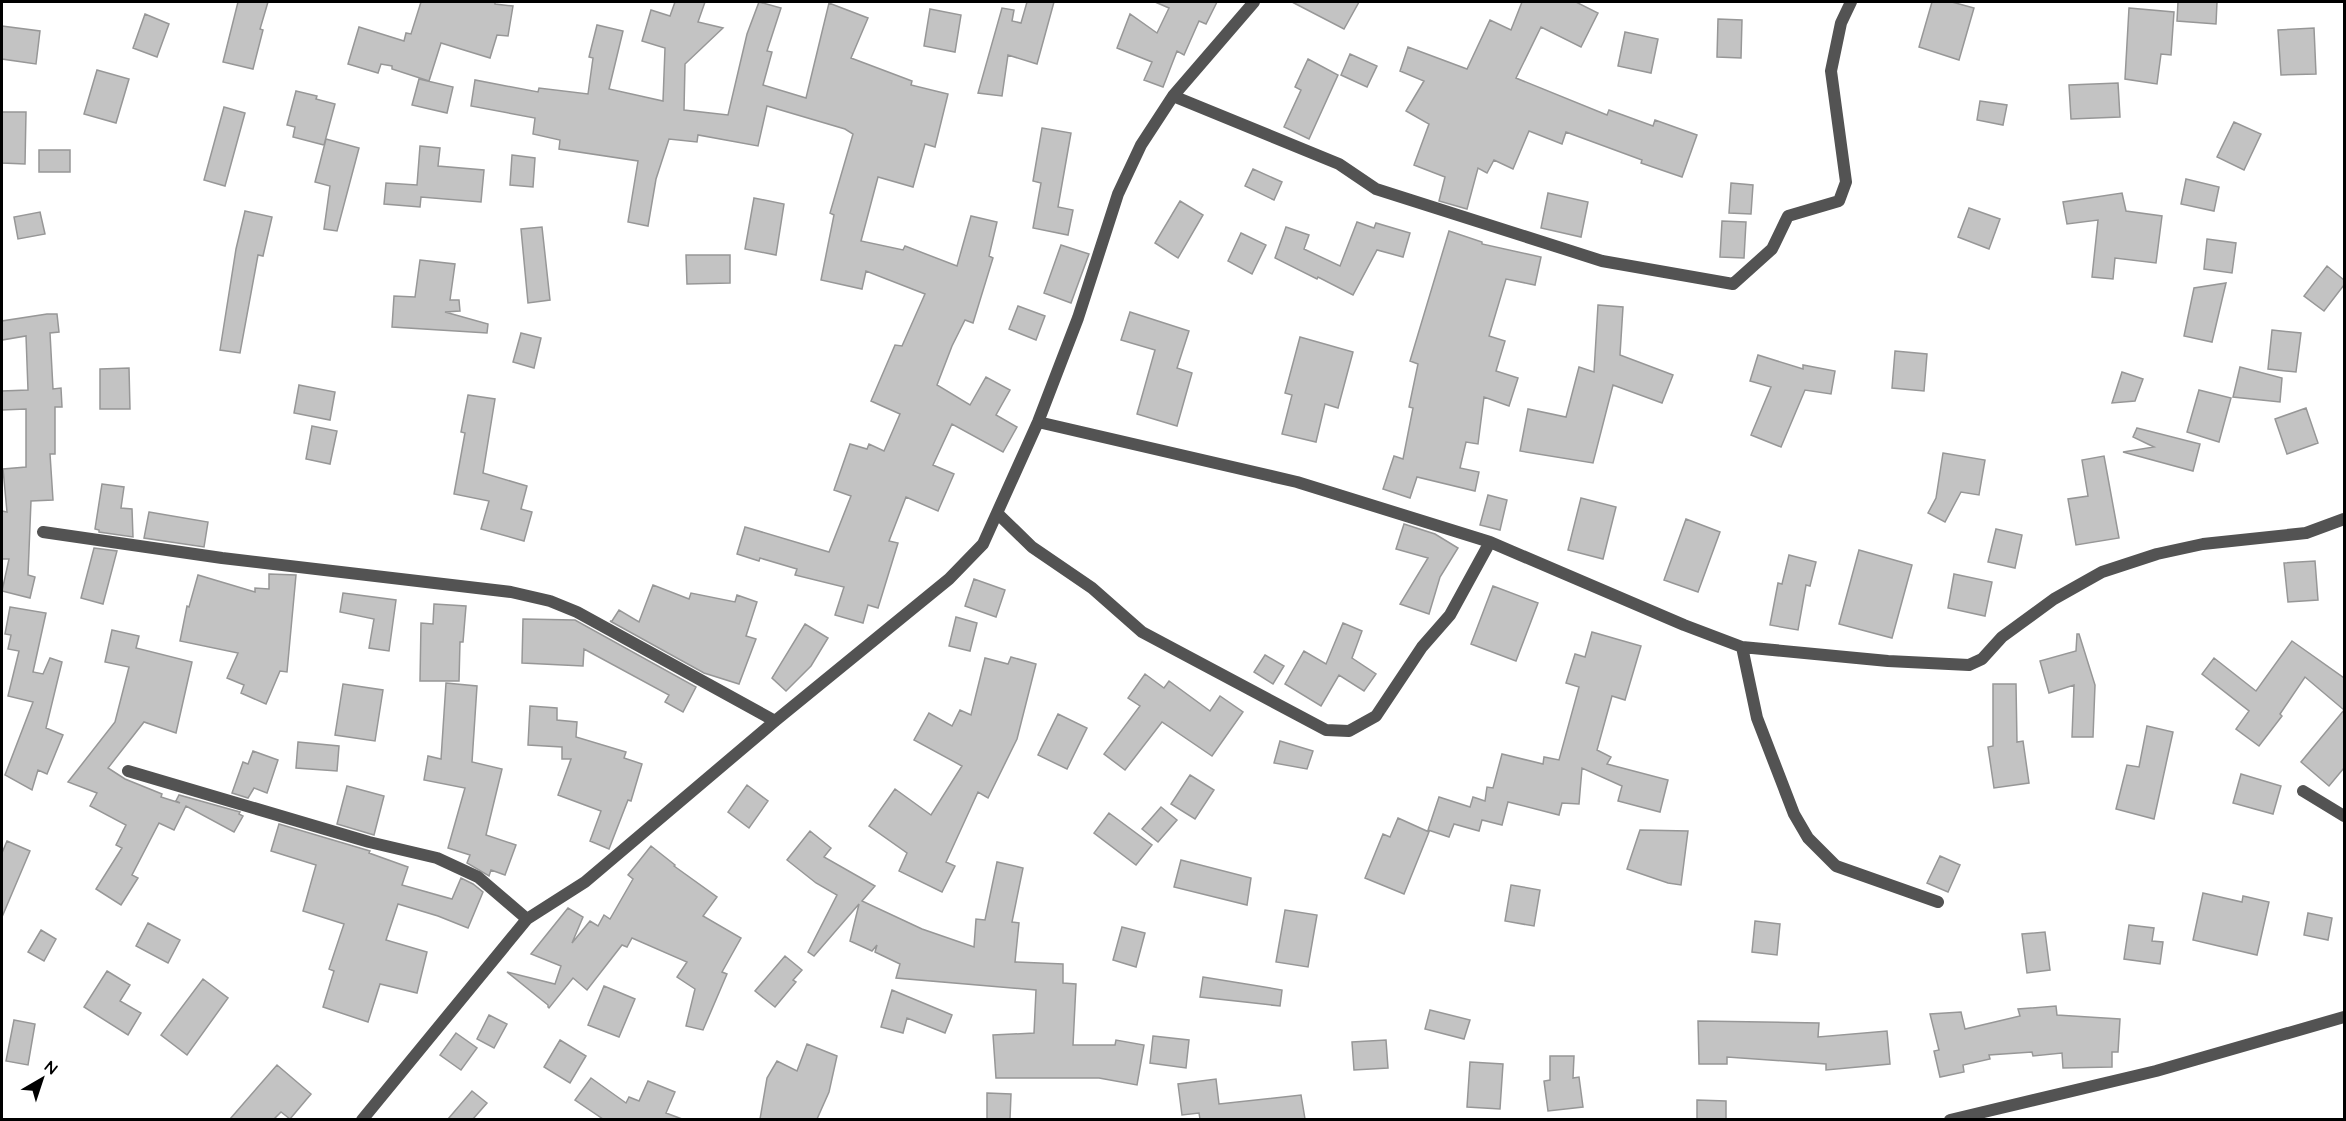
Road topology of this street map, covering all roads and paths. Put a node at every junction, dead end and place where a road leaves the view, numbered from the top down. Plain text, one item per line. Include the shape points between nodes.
1 (1254, 2) edge
2 (1851, 2) edge
3 (1173, 96) junction
4 (1038, 422) junction
5 (998, 514) junction
6 (2344, 519) edge
7 (43, 532) dead end
8 (1490, 542) junction
9 (1742, 647) junction
10 (775, 721) junction
11 (128, 771) dead end
12 (2303, 790) dead end
13 (2344, 816) edge
14 (1938, 902) dead end
15 (527, 919) junction
16 (2344, 1017) edge
17 (362, 1119) edge
18 (1950, 1119) edge

1 - 3 street
2 - 3 street via 1840,23 1831,71 1846,182 1839,201 1788,216 1772,249 1733,284 1602,261 1376,189 1339,164
3 - 4 street via 1141,146 1118,194 1078,318
4 - 5 street
4 - 8 street via 1297,482
5 - 8 street via 1032,548 1092,588 1142,632 1326,730 1349,731 1376,716 1422,647 1450,615
5 - 10 street via 983,544 949,579
6 - 9 street via 2306,533 2180,549 2102,572 2054,599 1970,665
7 - 10 street via 222,558 512,592 550,601 578,612
8 - 9 street
9 - 14 street via 1757,718 1794,814 1808,838 1836,866
10 - 15 street via 585,882
11 - 15 street via 369,842 437,858 478,878
12 - 13 street
15 - 17 street
16 - 18 street via 2156,1071

